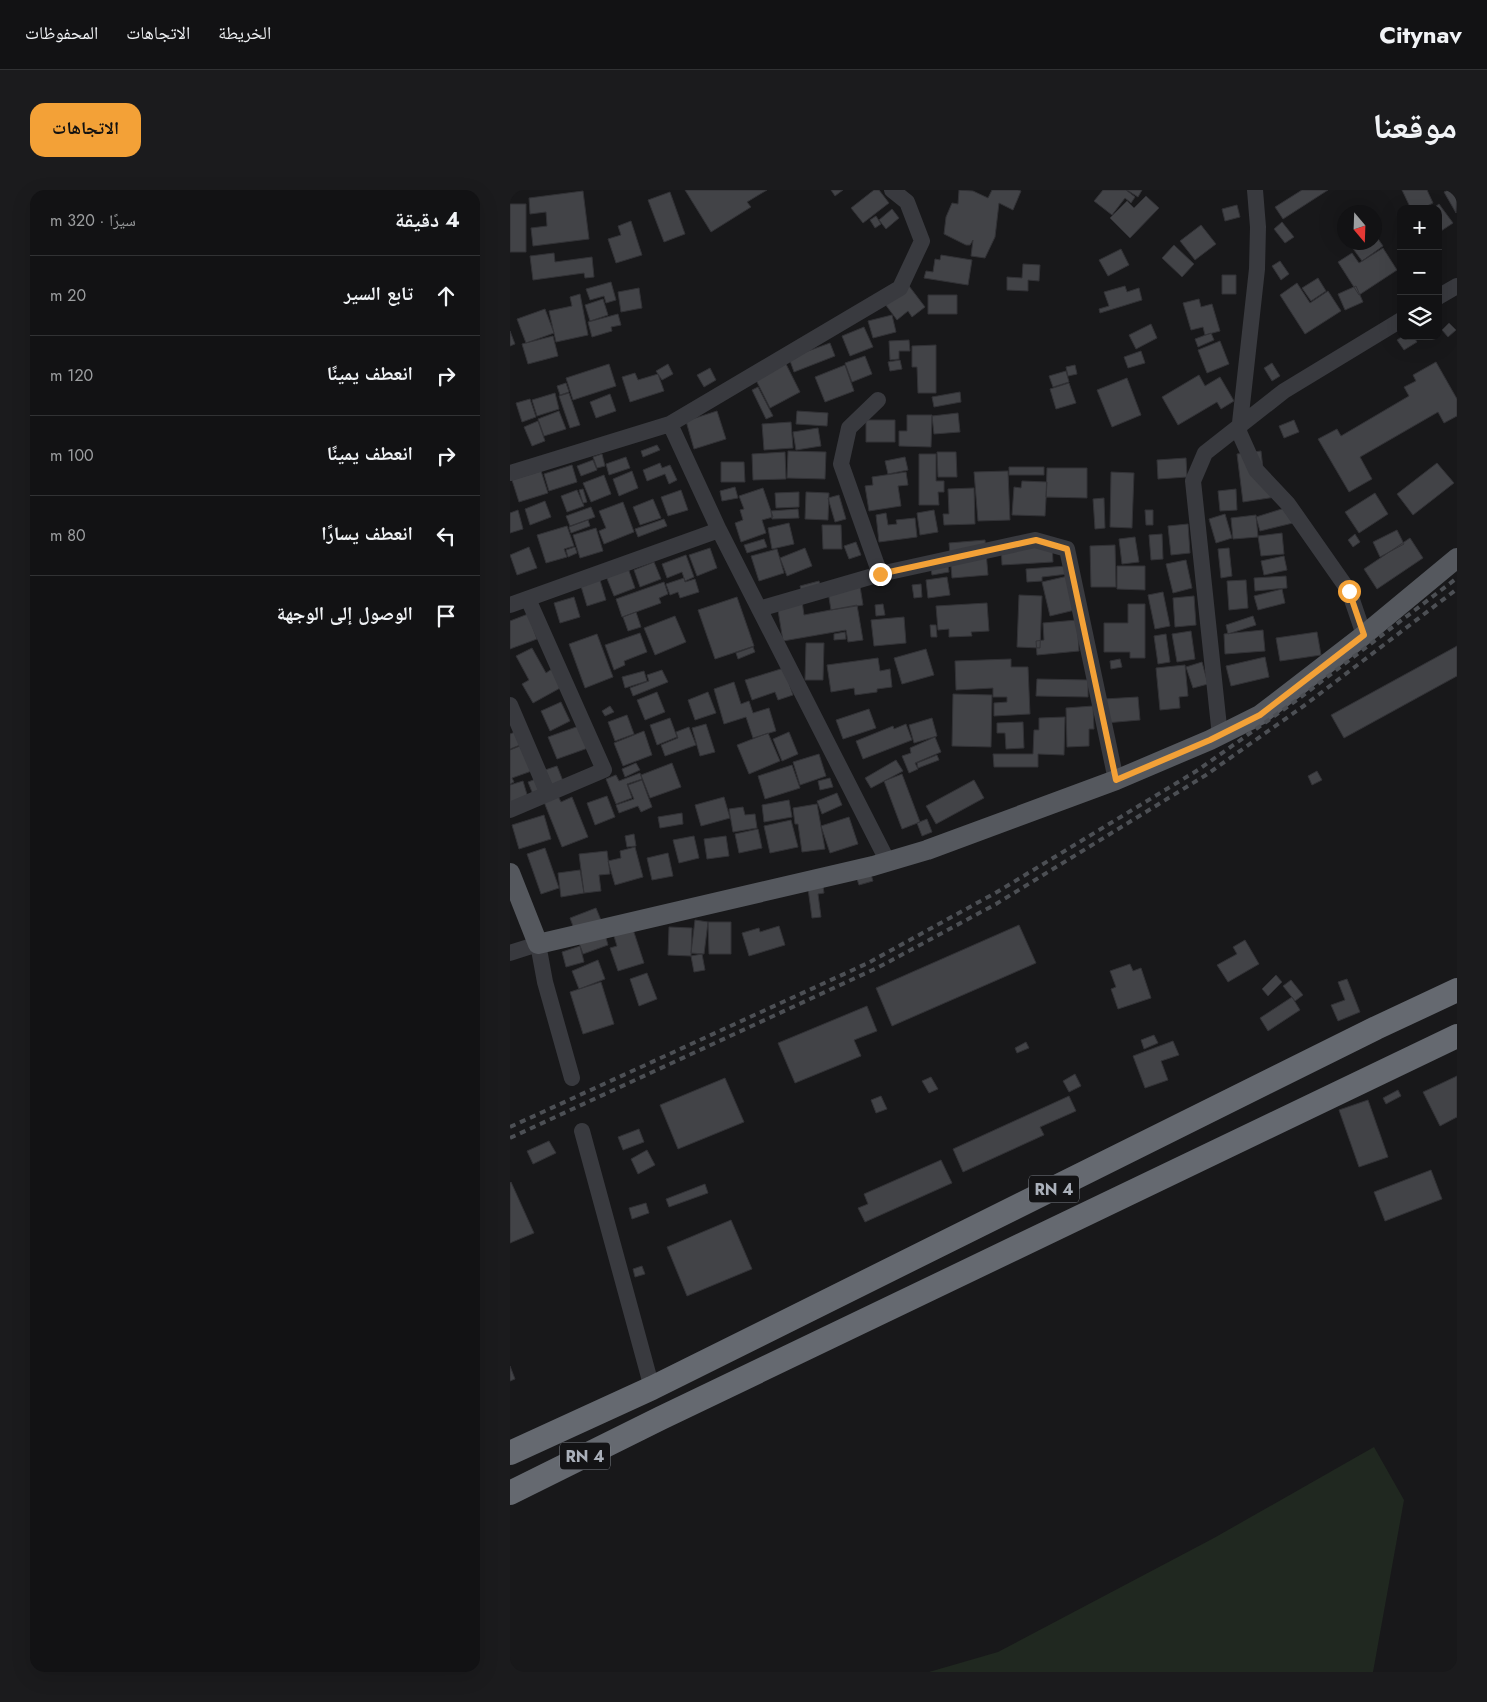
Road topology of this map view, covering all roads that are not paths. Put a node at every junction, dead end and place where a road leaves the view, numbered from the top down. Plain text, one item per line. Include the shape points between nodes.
1 (892, 190) edge
2 (1255, 190) edge
3 (1457, 286) edge
4 (1441, 295) edge
5 (1397, 322) edge
6 (878, 400) dead end
7 (670, 424) junction
8 (1240, 426) junction
9 (510, 473) edge
10 (719, 530) junction
11 (1457, 558) edge
12 (880, 574) junction
13 (528, 599) junction
14 (510, 605) edge
15 (759, 609) junction
16 (1364, 635) junction
17 (510, 705) edge
18 (1220, 736) junction
19 (1116, 780) junction
20 (548, 794) junction
21 (510, 810) edge
22 (888, 862) junction
23 (510, 873) edge
24 (538, 944) junction
25 (510, 953) edge
26 (1457, 990) edge
27 (1457, 1036) edge
28 (572, 1078) dead end
29 (582, 1131) dead end
30 (652, 1388) junction
31 (510, 1453) edge
32 (510, 1493) edge

1 - 7 street via 907,202 922,241 900,288
2 - 8 street via 1257,269
3 - 4 street
5 - 8 street via 1284,391
6 - 12 street via 849,428 841,464
7 - 9 street
7 - 10 street
8 - 16 street via 1239,432 1256,470 1288,504 1349,591
8 - 18 street via 1205,453 1193,481
10 - 13 street
10 - 15 street
11 - 16 main road
12 - 15 street
12 - 19 street via 1036,540 1067,549
13 - 14 street
13 - 20 street via 604,770
15 - 22 street
16 - 18 main road via 1260,715
17 - 20 street
18 - 19 main road
19 - 22 main road
20 - 21 street
22 - 24 main road
23 - 24 main road
24 - 25 street
24 - 28 street via 545,982
26 - 30 highway, RN 4
27 - 32 highway, RN 4
29 - 30 street
30 - 31 highway, RN 4

